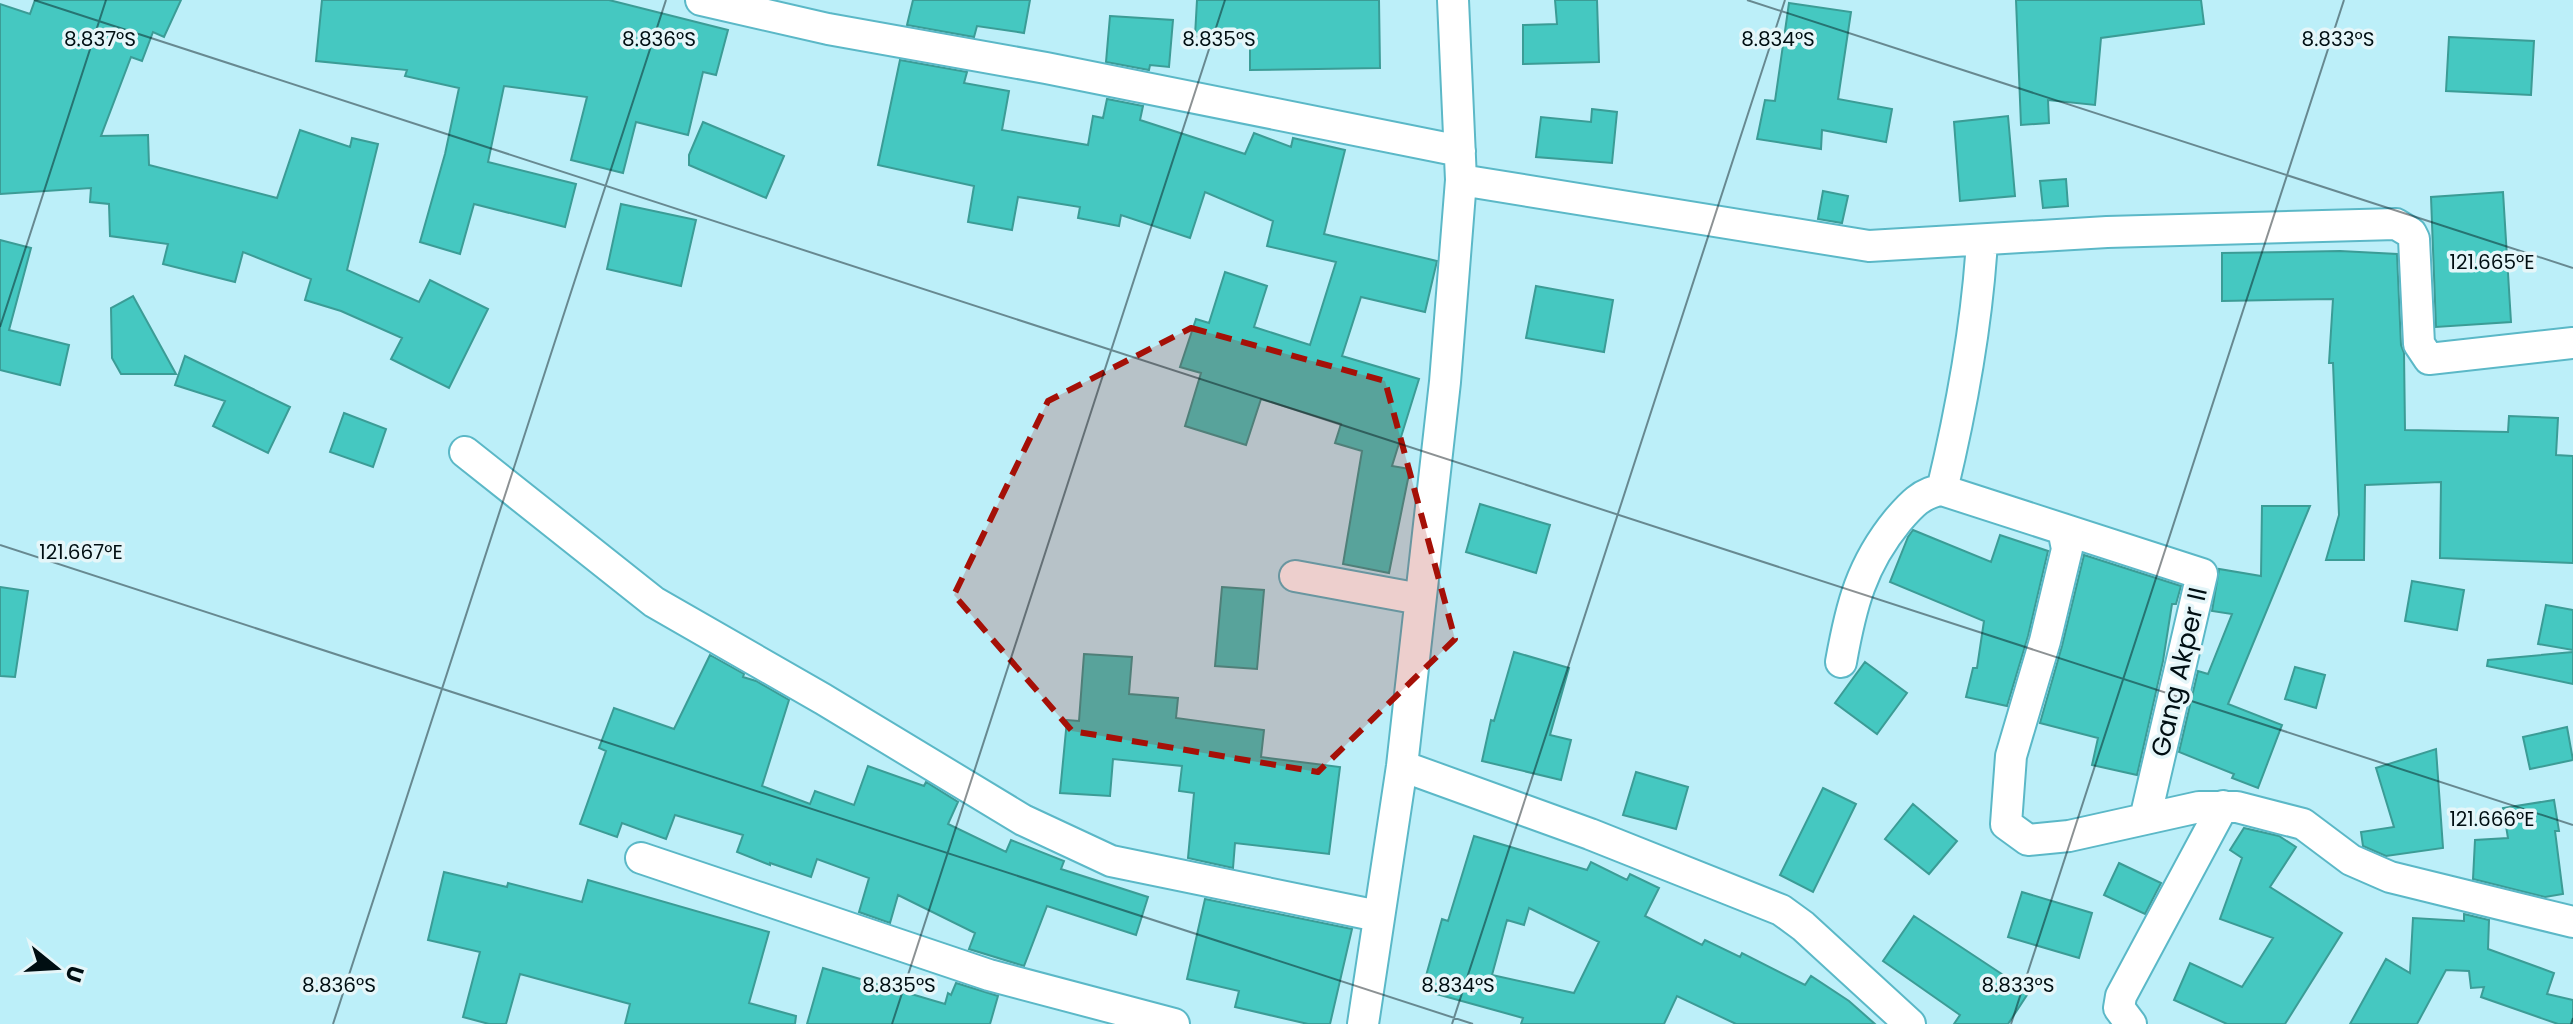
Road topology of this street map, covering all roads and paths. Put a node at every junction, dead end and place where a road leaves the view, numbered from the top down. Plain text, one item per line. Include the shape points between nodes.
1 (701, 0) edge
2 (1453, 0) edge
3 (1460, 165) junction
4 (1982, 241) junction
5 (2573, 343) edge
6 (465, 452) dead end
7 (1942, 490) junction
8 (2063, 529) junction
9 (1295, 576) dead end
10 (1420, 599) junction
11 (1841, 662) dead end
12 (1402, 766) junction
13 (2223, 806) junction
14 (2145, 819) junction
15 (641, 858) dead end
16 (1378, 916) junction
17 (2573, 922) edge
18 (1174, 1024) edge
19 (1363, 1024) edge
20 (1910, 1024) edge
21 (2131, 1024) edge

1 - 3 street via 1046,68
2 - 3 street
3 - 4 street via 1869,246
3 - 10 street via 1445,382
4 - 5 street via 2396,224 2414,239 2419,344 2429,359
4 - 7 street via 1966,379
6 - 16 street via 654,602 1023,820 1111,861
7 - 8 street, Gang Akper II
7 - 11 street via 1915,501 1864,569
8 - 14 street, Gang Akper II via 2202,574
8 - 14 street via 2067,549 2011,756 2006,824 2028,840
9 - 10 street
10 - 12 street
12 - 16 street
12 - 20 street via 1781,910
13 - 14 street
13 - 17 street via 2303,824 2351,860 2390,877
13 - 21 street via 2121,996 2119,1008
15 - 18 street via 989,975
16 - 19 street

